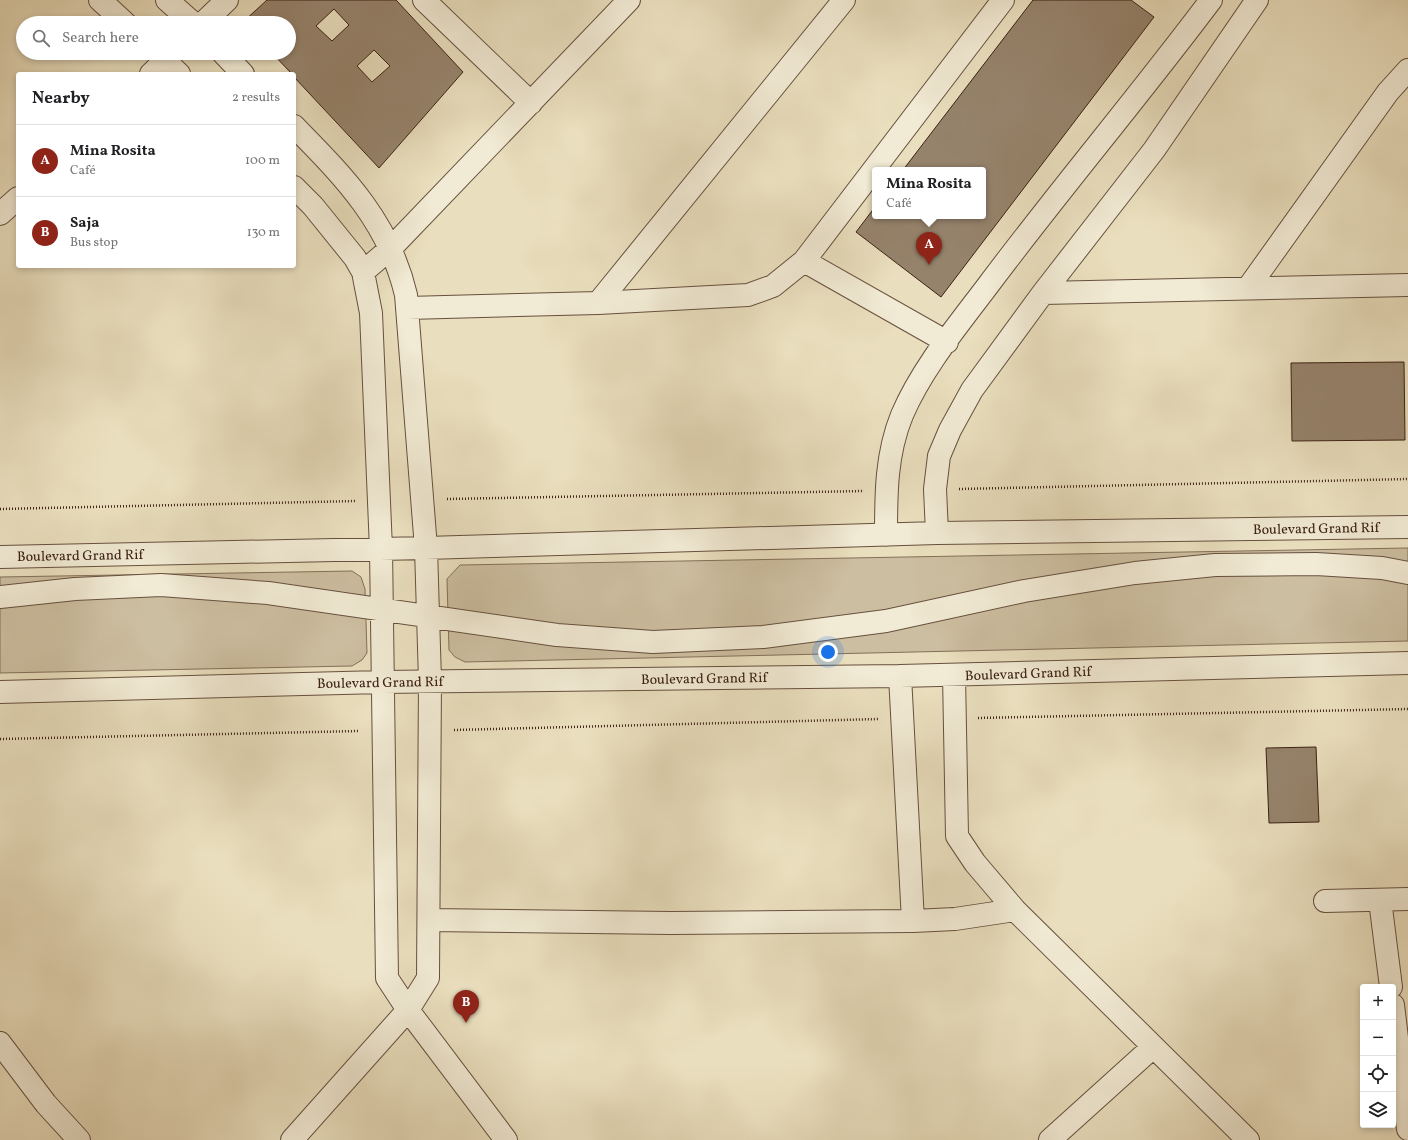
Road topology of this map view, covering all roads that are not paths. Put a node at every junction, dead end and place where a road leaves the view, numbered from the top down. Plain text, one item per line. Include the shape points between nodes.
1 (100, 0) edge
2 (167, 0) edge
3 (227, 0) edge
4 (424, 0) edge
5 (629, 0) edge
6 (844, 0) edge
7 (1003, 0) edge
8 (1211, 0) edge
9 (1257, 0) edge
10 (117, 16) edge
11 (185, 16) edge
12 (210, 16) edge
13 (230, 60) edge
14 (1408, 70) edge
15 (241, 72) edge
16 (531, 102) junction
17 (296, 128) edge
18 (876, 167) edge
19 (872, 172) edge
20 (296, 189) edge
21 (16, 200) edge
22 (0, 214) edge
23 (391, 248) junction
24 (804, 261) junction
25 (362, 272) junction
26 (1408, 285) edge
27 (1248, 288) junction
28 (1043, 292) junction
29 (598, 303) junction
30 (408, 308) junction
31 (947, 342) junction
32 (1408, 527) edge
33 (937, 533) junction
34 (886, 535) junction
35 (426, 548) junction
36 (381, 549) junction
37 (0, 557) edge
38 (1408, 573) edge
39 (0, 597) edge
40 (381, 608) junction
41 (428, 617) junction
42 (1408, 663) edge
43 (954, 675) junction
44 (900, 676) junction
45 (430, 681) junction
46 (382, 682) junction
47 (0, 692) edge
48 (1408, 899) edge
49 (1380, 900) junction
50 (1325, 901) dead end
51 (1015, 910) junction
52 (430, 920) junction
53 (913, 921) junction
54 (1391, 984) edge
55 (408, 1010) junction
56 (1395, 1020) edge
57 (0, 1043) edge
58 (1153, 1047) junction
59 (1408, 1129) edge
60 (79, 1140) edge
61 (292, 1140) edge
62 (506, 1140) edge
63 (1050, 1140) edge
64 (1248, 1140) edge

1 - 10 street
2 - 11 street
3 - 12 street
4 - 16 street
5 - 16 street
6 - 29 street
7 - 18 street
8 - 31 street via 1027,233
9 - 28 street via 1154,150
13 - 15 street
14 - 27 street via 1388,92
16 - 23 street
17 - 23 street via 343,176 370,212
19 - 24 street
20 - 25 street via 339,236
21 - 22 street
23 - 25 street
23 - 30 street via 403,280
24 - 29 street via 773,286 748,295
24 - 31 street
25 - 36 street via 371,313
26 - 27 street
27 - 28 street
28 - 33 street via 972,390 950,430 939,456 935,489
29 - 30 street
30 - 35 street
31 - 34 street via 902,415 891,451 886,490
32 - 33 street, Boulevard Grand Rif
33 - 34 street, Boulevard Grand Rif
34 - 35 street, Boulevard Grand Rif
35 - 36 street, Boulevard Grand Rif
35 - 41 street
36 - 37 street, Boulevard Grand Rif
36 - 40 street
38 - 41 street via 1382,568 1316,564 1215,566 1135,573 1024,591 886,621 763,637 661,642 557,635
39 - 40 street via 75,589 161,585 268,593
40 - 41 street
40 - 46 street
41 - 45 street
42 - 43 street, Boulevard Grand Rif
43 - 44 street, Boulevard Grand Rif
43 - 51 street via 957,836 975,863
44 - 45 street, Boulevard Grand Rif
44 - 53 street
45 - 46 street, Boulevard Grand Rif
45 - 52 street
46 - 47 street, Boulevard Grand Rif
46 - 55 street via 387,978
48 - 49 street
49 - 50 street
49 - 54 street
51 - 53 street via 955,919
51 - 58 street
52 - 53 street via 671,923
52 - 55 street via 428,978
55 - 61 street
55 - 62 street
56 - 59 street
57 - 60 street via 46,1104
58 - 63 street
58 - 64 street

